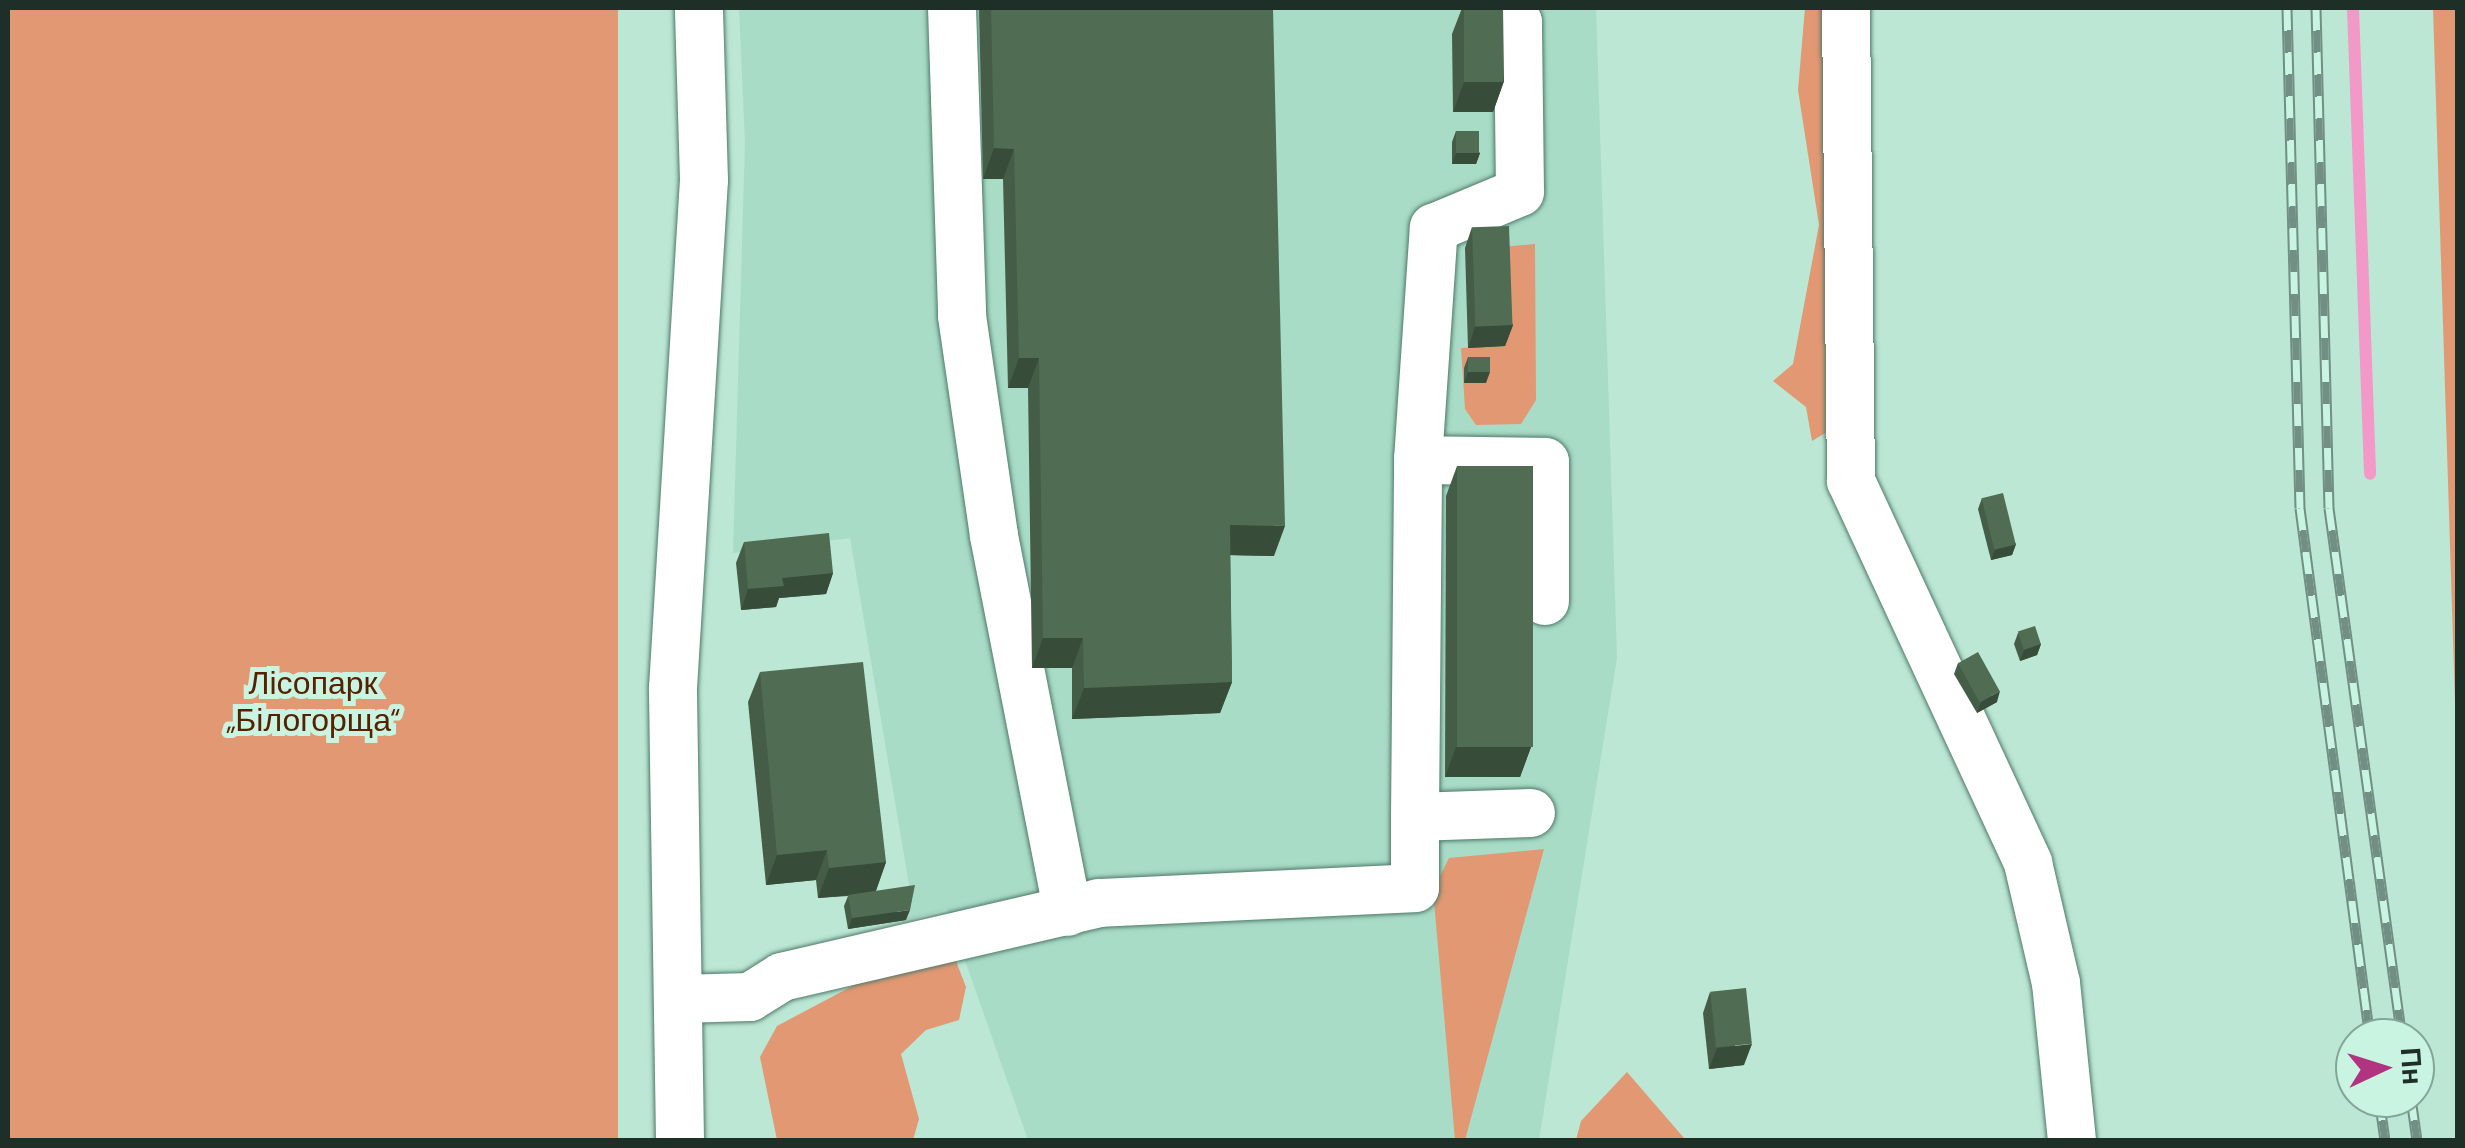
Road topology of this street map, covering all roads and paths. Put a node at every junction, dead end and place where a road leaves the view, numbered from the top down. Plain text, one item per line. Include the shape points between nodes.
1 (699, 8) edge
2 (952, 8) edge
3 (1509, 8) edge
4 (1846, 8) edge
5 (1418, 460) junction
6 (1545, 601) dead end
7 (1531, 813) dead end
8 (1415, 818) junction
9 (1068, 912) junction
10 (678, 999) junction
11 (680, 1140) edge
12 (2072, 1140) edge

1 - 10 lane via 704,180 673,688
2 - 9 lane via 962,316 994,536
3 - 5 lane via 1518,22 1520,192 1434,228
4 - 12 lane via 1851,481 2028,863 2056,983
5 - 6 lane via 1544,462
5 - 8 lane
7 - 8 lane
8 - 9 lane via 1414,888 1180,895
9 - 10 lane via 782,977 750,997
10 - 11 lane

